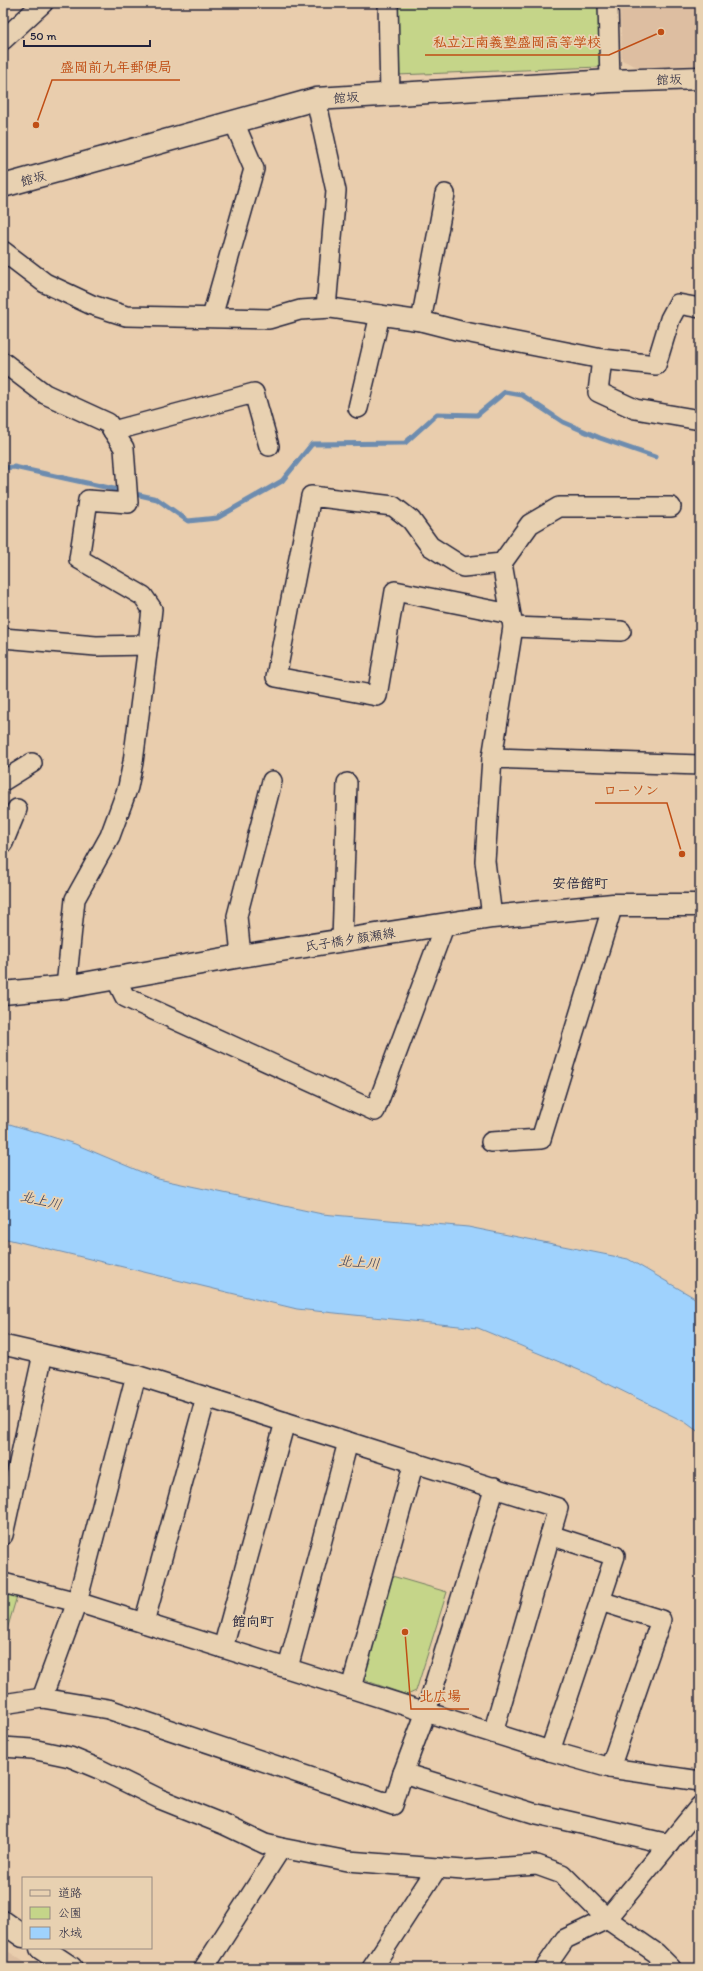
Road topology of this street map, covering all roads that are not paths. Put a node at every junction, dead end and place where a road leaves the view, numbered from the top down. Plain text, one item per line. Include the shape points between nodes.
1 (43, 3) edge
2 (388, 3) edge
3 (608, 3) edge
4 (3, 40) edge
5 (700, 78) edge
6 (610, 81) junction
7 (390, 94) junction
8 (316, 99) junction
9 (234, 122) junction
10 (3, 186) edge
11 (445, 194) dead end
12 (3, 251) edge
13 (326, 308) junction
14 (700, 308) edge
15 (380, 315) junction
16 (212, 317) junction
17 (421, 321) junction
18 (602, 359) junction
19 (3, 362) edge
20 (358, 408) dead end
21 (700, 420) edge
22 (113, 432) junction
23 (269, 446) dead end
24 (671, 507) dead end
25 (502, 562) junction
26 (511, 620) junction
27 (621, 631) dead end
28 (3, 638) edge
29 (148, 645) junction
30 (492, 758) junction
31 (32, 763) dead end
32 (700, 765) edge
33 (3, 781) edge
34 (272, 781) dead end
35 (347, 783) dead end
36 (17, 809) dead end
37 (3, 843) edge
38 (613, 905) junction
39 (700, 905) edge
40 (492, 917) junction
41 (445, 924) junction
42 (342, 940) junction
43 (240, 956) junction
44 (116, 979) junction
45 (66, 988) junction
46 (3, 993) edge
47 (491, 1142) dead end
48 (3, 1345) edge
49 (43, 1354) junction
50 (136, 1375) junction
51 (206, 1397) junction
52 (285, 1422) junction
53 (348, 1442) junction
54 (414, 1462) junction
55 (494, 1487) junction
56 (3, 1535) edge
57 (550, 1535) junction
58 (3, 1583) edge
59 (600, 1601) junction
60 (78, 1602) junction
61 (144, 1623) junction
62 (223, 1648) junction
63 (288, 1668) junction
64 (351, 1688) junction
65 (42, 1698) junction
66 (3, 1704) edge
67 (426, 1712) junction
68 (493, 1733) junction
69 (3, 1747) edge
70 (550, 1751) junction
71 (610, 1768) junction
72 (403, 1773) junction
73 (700, 1781) edge
74 (700, 1806) edge
75 (669, 1844) junction
76 (281, 1848) junction
77 (437, 1868) junction
78 (607, 1919) junction
79 (3, 1922) edge
80 (22, 1935) edge
81 (42, 1949) edge
82 (71, 1968) edge
83 (204, 1968) edge
84 (372, 1968) edge
85 (544, 1968) edge
86 (672, 1968) edge

1 - 4 street
2 - 7 street
3 - 6 street
5 - 6 main road, 館坂
6 - 7 main road, 館坂
7 - 8 main road, 館坂
8 - 9 main road, 館坂
8 - 13 street via 336,191
9 - 10 main road, 館坂
9 - 16 street via 254,169
11 - 17 street
12 - 16 street via 45,283 92,305 126,316
13 - 15 street
13 - 16 street via 300,310 269,319
14 - 18 street via 678,304 670,319 656,364
15 - 17 street
15 - 20 street
17 - 18 street
18 - 21 street via 598,392 634,409
19 - 22 street via 45,394 108,423
22 - 23 street via 254,393
22 - 29 street via 124,448 128,503 88,500 79,559 143,596 152,609
24 - 25 street via 559,507 530,524
25 - 26 street
25 - 26 street via 463,567 430,546 411,520 393,506 311,496 276,677 377,696 395,591
26 - 27 street
26 - 30 street
28 - 29 street via 96,646
29 - 45 street via 128,787 110,836 75,899
30 - 32 street
30 - 40 street via 485,861
31 - 33 street
34 - 43 street via 237,916
35 - 42 street
36 - 37 street
38 - 39 main road, 氏子橋夕顔瀬線
38 - 40 main road, 氏子橋夕顔瀬線
38 - 47 street via 541,1139
40 - 41 main road, 氏子橋夕顔瀬線
41 - 42 main road, 氏子橋夕顔瀬線
41 - 44 street via 375,1110 125,997
42 - 43 main road, 氏子橋夕顔瀬線
43 - 44 main road, 氏子橋夕顔瀬線
44 - 45 main road, 氏子橋夕顔瀬線
45 - 46 main road, 氏子橋夕顔瀬線
48 - 49 street
49 - 50 street
49 - 56 street
50 - 51 street
50 - 60 street
51 - 52 street
51 - 61 street
52 - 53 street
52 - 62 street
53 - 54 street
53 - 63 street
54 - 55 street
54 - 64 street
55 - 57 street via 558,1508
55 - 67 street
57 - 59 street via 615,1556
57 - 68 street
58 - 60 street
59 - 70 street
59 - 71 street via 661,1620
60 - 61 street
60 - 65 street
61 - 62 street
62 - 63 street
63 - 64 street
64 - 67 street
65 - 66 street
65 - 72 street via 108,1709 393,1805
67 - 68 street
67 - 72 street
68 - 70 street
69 - 76 street via 32,1749 70,1757 160,1799 265,1844
70 - 71 street
71 - 73 street
72 - 75 street via 533,1813
74 - 75 street
75 - 78 street
76 - 77 street via 348,1861
76 - 83 street
77 - 78 street via 464,1870 537,1865 562,1874
77 - 84 street
78 - 85 street via 565,1938
78 - 86 street via 656,1953
79 - 80 main road
81 - 82 main road

